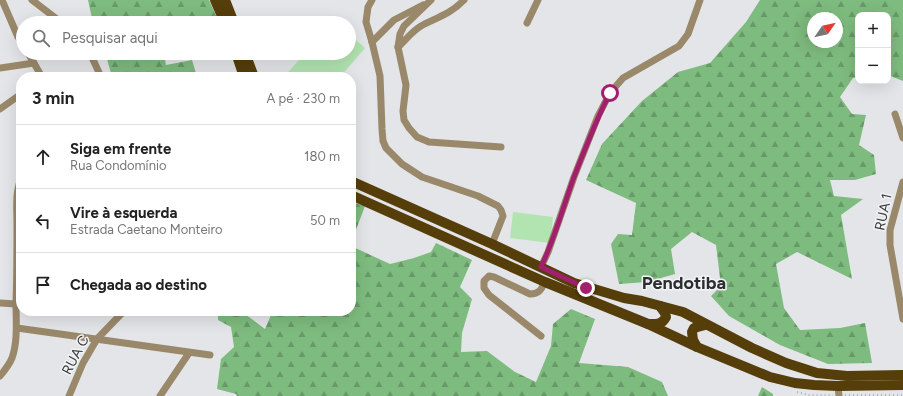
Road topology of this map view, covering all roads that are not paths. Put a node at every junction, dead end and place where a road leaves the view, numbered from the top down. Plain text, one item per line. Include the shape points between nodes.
1 (2, 0) edge
2 (32, 0) edge
3 (215, 0) edge
4 (225, 0) edge
5 (372, 0) edge
6 (464, 0) edge
7 (538, 0) edge
8 (700, 0) edge
9 (430, 1) edge
10 (53, 16) edge
11 (222, 16) edge
12 (231, 16) edge
13 (527, 23) dead end
14 (16, 32) edge
15 (372, 42) junction
16 (398, 47) junction
17 (32, 60) edge
18 (93, 60) edge
19 (238, 60) edge
20 (248, 60) edge
21 (34, 63) junction
22 (0, 68) edge
23 (39, 72) edge
24 (99, 72) edge
25 (242, 72) edge
26 (252, 72) edge
27 (16, 98) edge
28 (0, 109) edge
29 (895, 114) dead end
30 (903, 138) edge
31 (501, 146) dead end
32 (903, 182) edge
33 (356, 183) edge
34 (356, 197) edge
35 (16, 205) edge
36 (492, 244) junction
37 (16, 263) edge
38 (541, 267) junction
39 (545, 282) junction
40 (0, 303) edge
41 (16, 304) joint
42 (660, 306) junction
43 (119, 316) edge
44 (903, 319) edge
45 (648, 324) junction
46 (705, 325) junction
47 (16, 328) junction
48 (541, 336) dead end
49 (97, 339) junction
50 (697, 348) junction
51 (189, 353) junction
52 (210, 355) dead end
53 (903, 375) edge
54 (0, 376) edge
55 (903, 385) edge
56 (838, 391) edge
57 (70, 396) edge
58 (160, 396) edge

1 - 14 street
2 - 10 street
3 - 11 main road
4 - 12 main road
5 - 15 street via 368,7 366,22
6 - 16 street via 445,15 421,26
7 - 13 street
8 - 38 street via 688,34 679,46 623,78 610,93 574,177
9 - 15 street via 394,20
9 - 16 street via 404,26
15 - 36 street via 380,76 383,141 386,148 402,164 422,177 478,196 498,206 503,216
16 - 31 street via 406,85 404,120 418,137 429,142
17 - 21 street
18 - 24 street
19 - 25 main road
20 - 26 main road
21 - 22 street
21 - 23 street
27 - 28 street
29 - 30 street
32 - 44 street, RUA 1 via 890,230 890,245
33 - 36 main road
34 - 39 main road
35 - 37 street
36 - 38 main road
38 - 42 main road via 586,288
39 - 45 main road
39 - 48 street via 541,291 530,294 494,277 489,276 484,281 484,288 489,295
40 - 41 street
41 - 47 street
42 - 45 main road via 666,318 659,324
42 - 46 main road via 683,312
43 - 49 street, RUA C
45 - 50 main road
46 - 50 main road via 694,328 692,332
46 - 53 main road via 752,348 817,373 847,376
47 - 49 street
47 - 54 street via 12,357
49 - 51 street
49 - 57 street, RUA C via 83,363
50 - 56 main road via 770,377
51 - 52 street
51 - 58 street
55 - 56 main road

